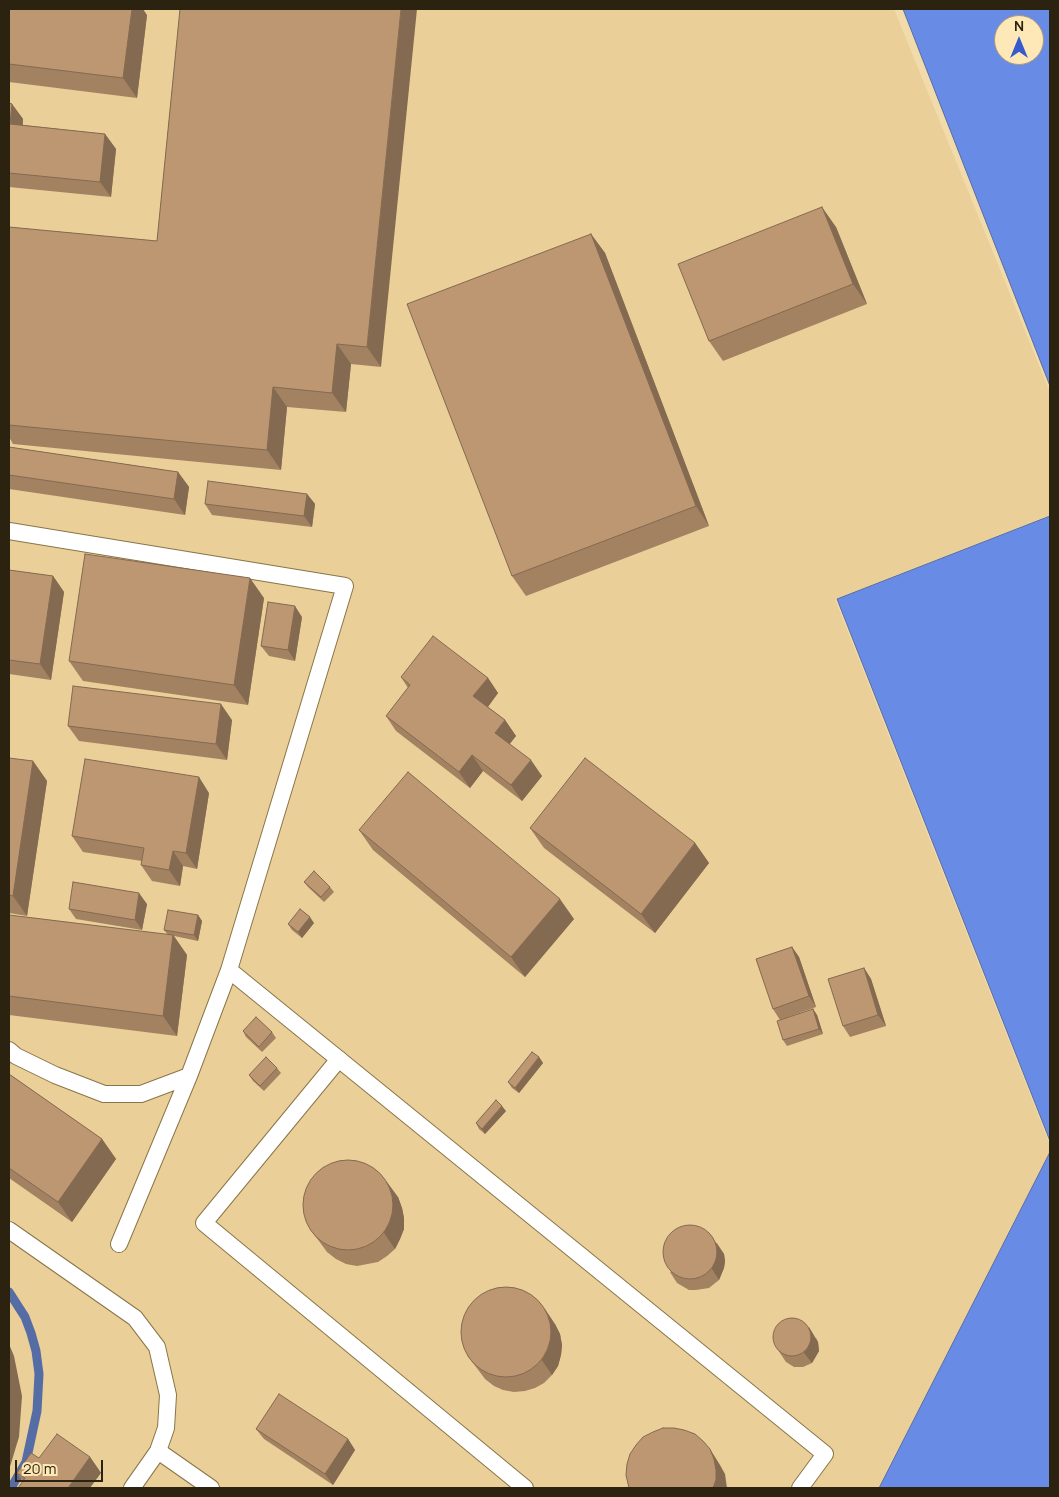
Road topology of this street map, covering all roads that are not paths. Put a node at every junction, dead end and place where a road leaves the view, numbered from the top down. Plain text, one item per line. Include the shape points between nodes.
1 (9, 531) edge
2 (229, 970) junction
3 (9, 1050) edge
4 (339, 1059) junction
5 (189, 1076) junction
6 (9, 1230) edge
7 (119, 1244) dead end
8 (158, 1452) junction
9 (132, 1488) edge
10 (211, 1488) edge
11 (524, 1488) edge
12 (800, 1488) edge

1 - 2 lane via 345,586
2 - 4 lane
2 - 5 lane
3 - 5 lane via 55,1075 104,1094 141,1094
4 - 11 lane via 204,1223
4 - 12 lane via 825,1454
5 - 7 lane
6 - 8 lane via 135,1318 157,1347 168,1395 166,1428
8 - 9 lane
8 - 10 lane

